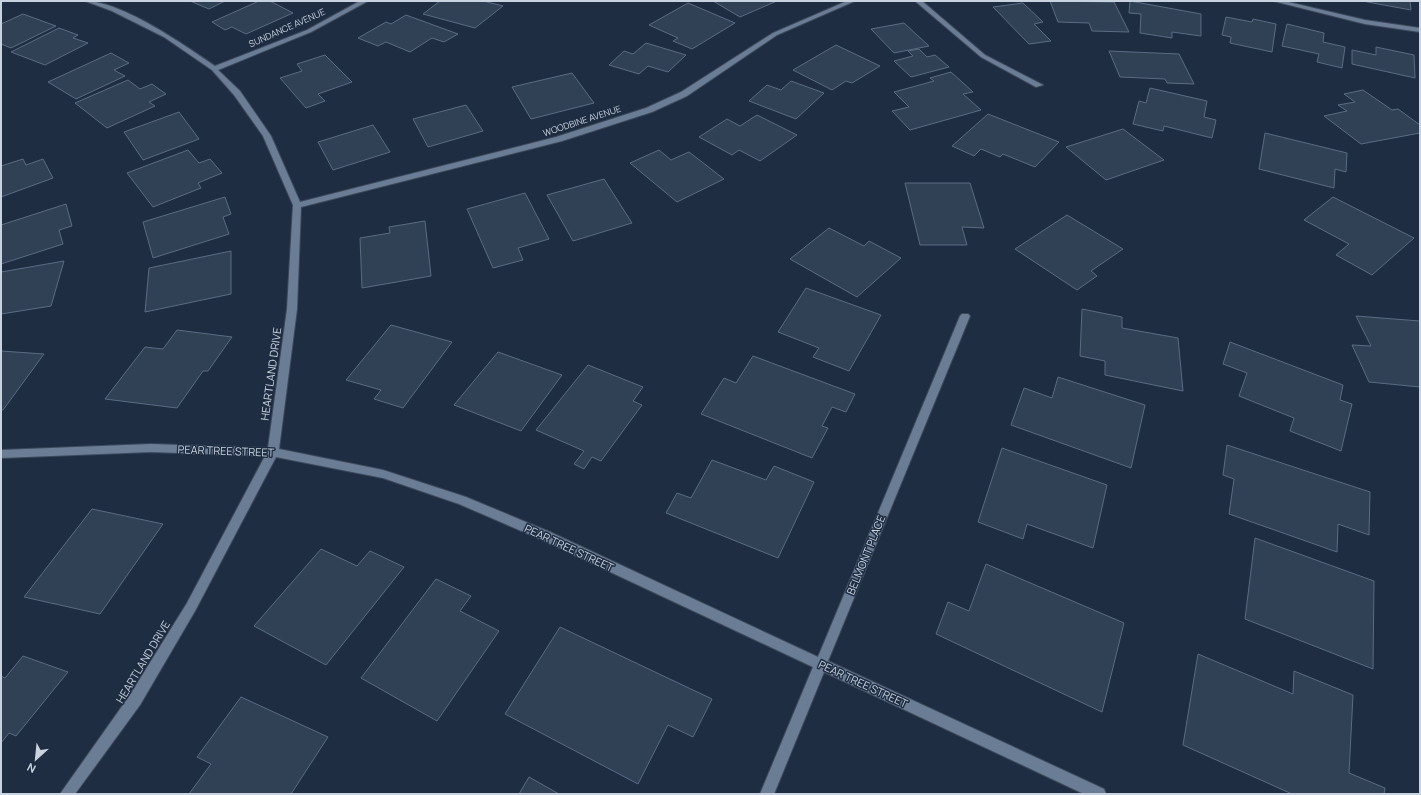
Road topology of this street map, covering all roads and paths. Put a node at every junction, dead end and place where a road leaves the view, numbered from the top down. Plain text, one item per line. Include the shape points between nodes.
1 (88, 1) edge
2 (365, 1) edge
3 (852, 1) edge
4 (918, 1) edge
5 (1276, 1) edge
6 (1420, 30) edge
7 (214, 69) junction
8 (1039, 85) dead end
9 (297, 205) junction
10 (965, 316) dead end
11 (273, 452) junction
12 (1, 454) edge
13 (821, 665) junction
14 (67, 794) edge
15 (767, 794) edge
16 (1099, 794) edge

1 - 7 street, HEARTLAND DRIVE via 114,10 166,36
2 - 7 street, SUNDANCE AVENUE via 309,30
3 - 9 street, WOODBINE AVENUE via 775,34 684,94 649,110 559,140
4 - 8 street via 983,56
5 - 6 street via 1366,22
7 - 9 street, HEARTLAND DRIVE via 237,93 267,136
9 - 11 street, HEARTLAND DRIVE via 292,309
10 - 13 street, BELMONT PLACE
11 - 12 street, PEAR TREE STREET via 151,448
11 - 13 street, PEAR TREE STREET via 383,474 462,500 546,536
11 - 14 street, HEARTLAND DRIVE via 191,607 136,700
13 - 15 street, BELMONT PLACE
13 - 16 street, PEAR TREE STREET

